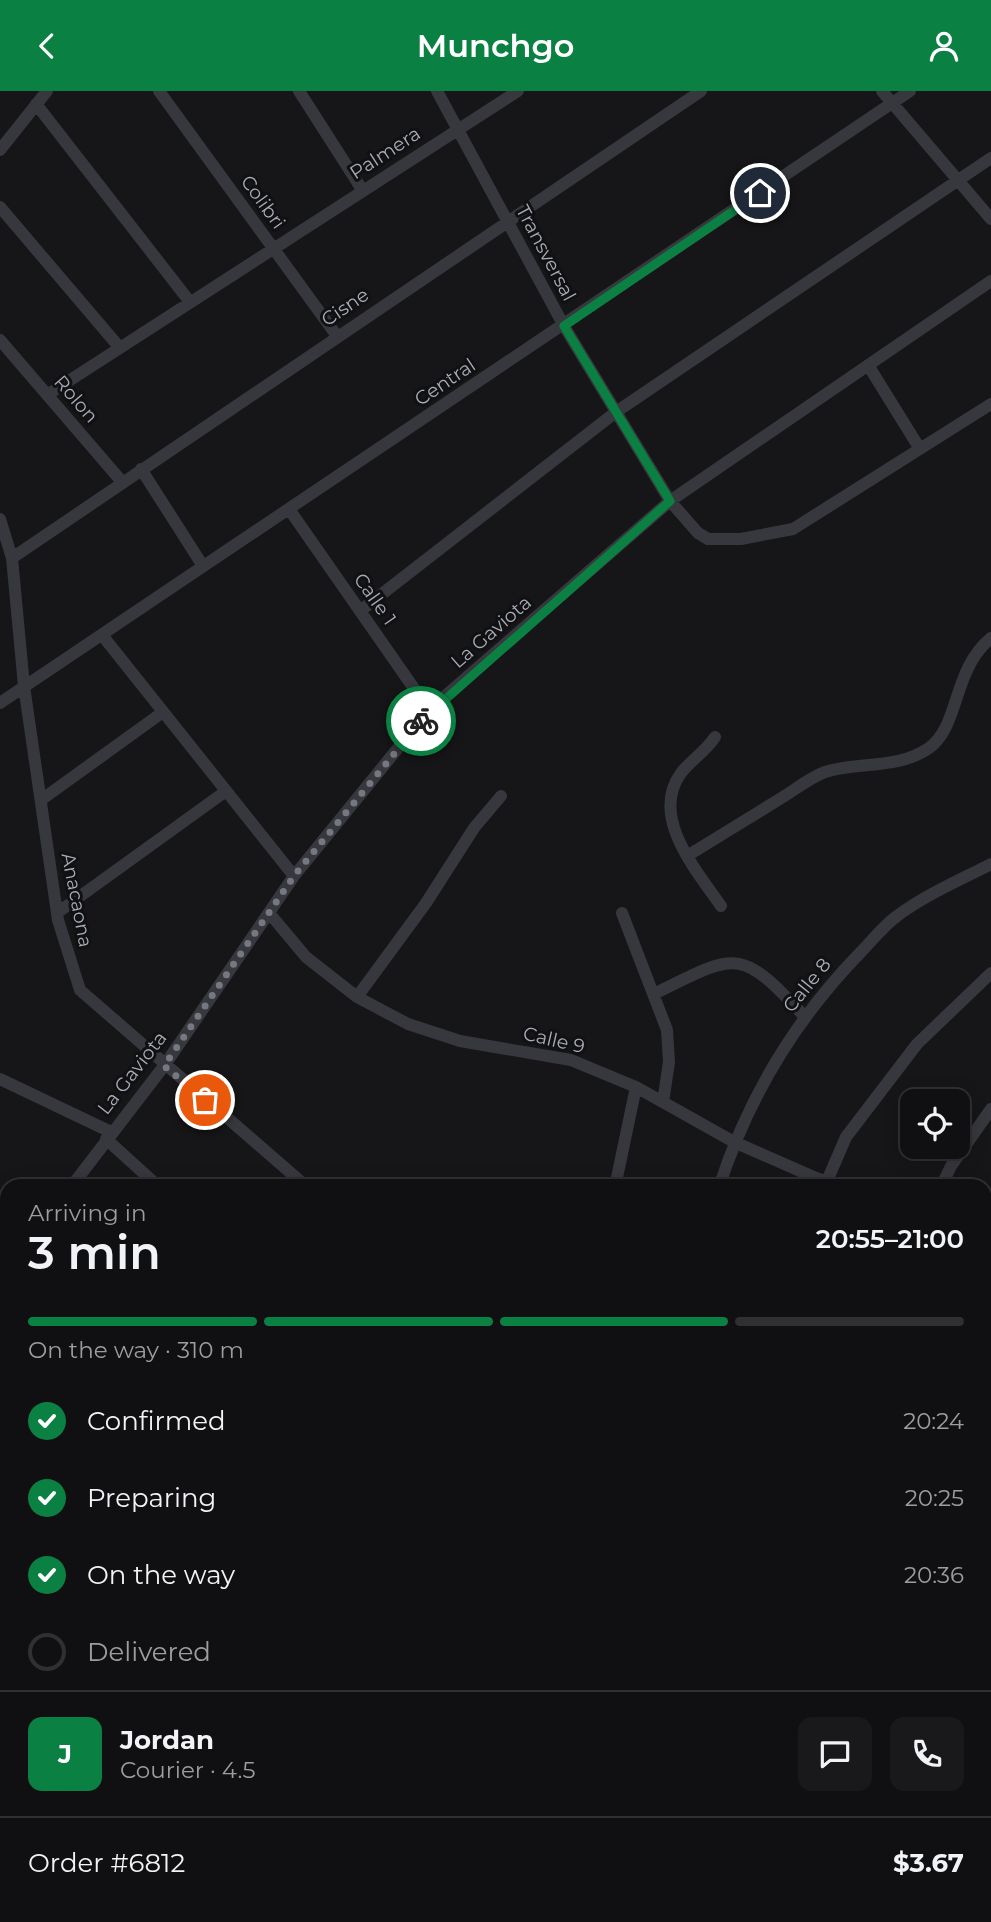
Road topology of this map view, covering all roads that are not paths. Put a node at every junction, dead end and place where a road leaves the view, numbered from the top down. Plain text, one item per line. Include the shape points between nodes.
1 (47, 91) edge
2 (159, 91) edge
3 (299, 91) edge
4 (437, 91) edge
5 (518, 91) edge
6 (701, 91) edge
7 (882, 91) edge
8 (910, 91) edge
9 (36, 104) junction
10 (891, 104) junction
11 (458, 129) junction
12 (0, 151) edge
13 (991, 158) edge
14 (958, 181) junction
15 (363, 191) junction
16 (0, 207) edge
17 (991, 219) edge
18 (506, 220) junction
19 (273, 248) junction
20 (991, 281) edge
21 (190, 302) junction
22 (564, 326) junction
23 (337, 336) junction
24 (0, 340) edge
25 (120, 348) junction
26 (868, 365) junction
27 (47, 395) junction
28 (991, 404) edge
29 (616, 412) junction
30 (920, 449) junction
31 (141, 469) junction
32 (123, 483) junction
33 (670, 501) junction
34 (289, 509) junction
35 (0, 519) edge
36 (12, 558) junction
37 (203, 566) junction
38 (360, 611) junction
39 (102, 635) junction
40 (991, 638) edge
41 (24, 686) junction
42 (0, 703) edge
43 (429, 710) junction
44 (163, 712) junction
45 (715, 737) dead end
46 (226, 791) junction
47 (501, 796) dead end
48 (41, 800) junction
49 (687, 856) junction
50 (991, 864) edge
51 (294, 876) junction
52 (721, 907) dead end
53 (57, 913) junction
54 (622, 913) dead end
55 (270, 914) junction
56 (991, 973) edge
57 (654, 994) junction
58 (356, 997) junction
59 (805, 1017) junction
60 (164, 1066) junction
61 (0, 1079) edge
62 (636, 1087) junction
63 (663, 1102) junction
64 (991, 1109) edge
65 (109, 1135) junction
66 (734, 1142) junction
67 (77, 1179) edge
68 (151, 1179) edge
69 (298, 1179) edge
70 (617, 1179) edge
71 (722, 1179) edge
72 (813, 1179) edge
73 (821, 1179) edge
74 (945, 1179) edge

1 - 9 street
2 - 19 street, Colibri
3 - 15 street
4 - 11 street, Transversal
5 - 11 street, Palmera
6 - 18 street, Cisne
7 - 10 street
8 - 10 street, Central
9 - 12 street
9 - 21 street
10 - 14 street
10 - 22 street, Central
11 - 15 street, Palmera
11 - 18 street, Transversal
13 - 14 street
14 - 17 street
14 - 29 street
15 - 19 street, Palmera
16 - 25 street
18 - 22 street, Transversal
18 - 23 street, Cisne
19 - 21 street, Palmera
19 - 23 street, Colibri
20 - 26 street, La Gaviota
21 - 25 street, Palmera
22 - 29 street, Transversal
22 - 34 street, Central
23 - 31 street, Cisne
24 - 27 street, Rolon
25 - 27 street, Palmera
26 - 30 street
26 - 33 street, La Gaviota
27 - 32 street, Rolon
28 - 30 street
29 - 33 street, Transversal
29 - 38 street
30 - 33 street, Transversal via 813,518 777,533 708,540
31 - 32 street, Cisne
31 - 37 street
32 - 36 street, Cisne
33 - 43 street, La Gaviota
34 - 37 street, Central
34 - 38 street, Calle 1
35 - 36 street, Anacaona
36 - 41 street, Anacaona
37 - 39 street, Central
38 - 43 street, Calle 1
39 - 41 street, Central
39 - 44 street
40 - 49 street via 966,667 947,722 930,747 890,764 822,773
41 - 42 street, Central
41 - 48 street, Anacaona
43 - 51 street, La Gaviota
44 - 46 street
44 - 48 street
45 - 49 street via 680,774 671,800 673,827
46 - 51 street
46 - 53 street
47 - 58 street
48 - 53 street, Anacaona
49 - 52 street
50 - 59 street, Calle 8 via 896,916 839,974
51 - 55 street, La Gaviota
53 - 60 street, Anacaona via 80,989
54 - 57 street
55 - 58 street, Calle 9 via 306,957
55 - 60 street, La Gaviota
56 - 73 street via 917,1044 846,1137
57 - 59 street via 710,966 746,964 771,981
57 - 63 street via 669,1039
58 - 62 street, Calle 9 via 430,1032 571,1060
59 - 66 street, Calle 8 via 765,1076
60 - 65 street, La Gaviota
60 - 69 street, Anacaona
61 - 65 street
62 - 63 street, Calle 9
62 - 70 street
63 - 66 street, Calle 9
64 - 74 street
65 - 67 street, La Gaviota
65 - 68 street
66 - 71 street, Calle 8
66 - 72 street, Calle 9

